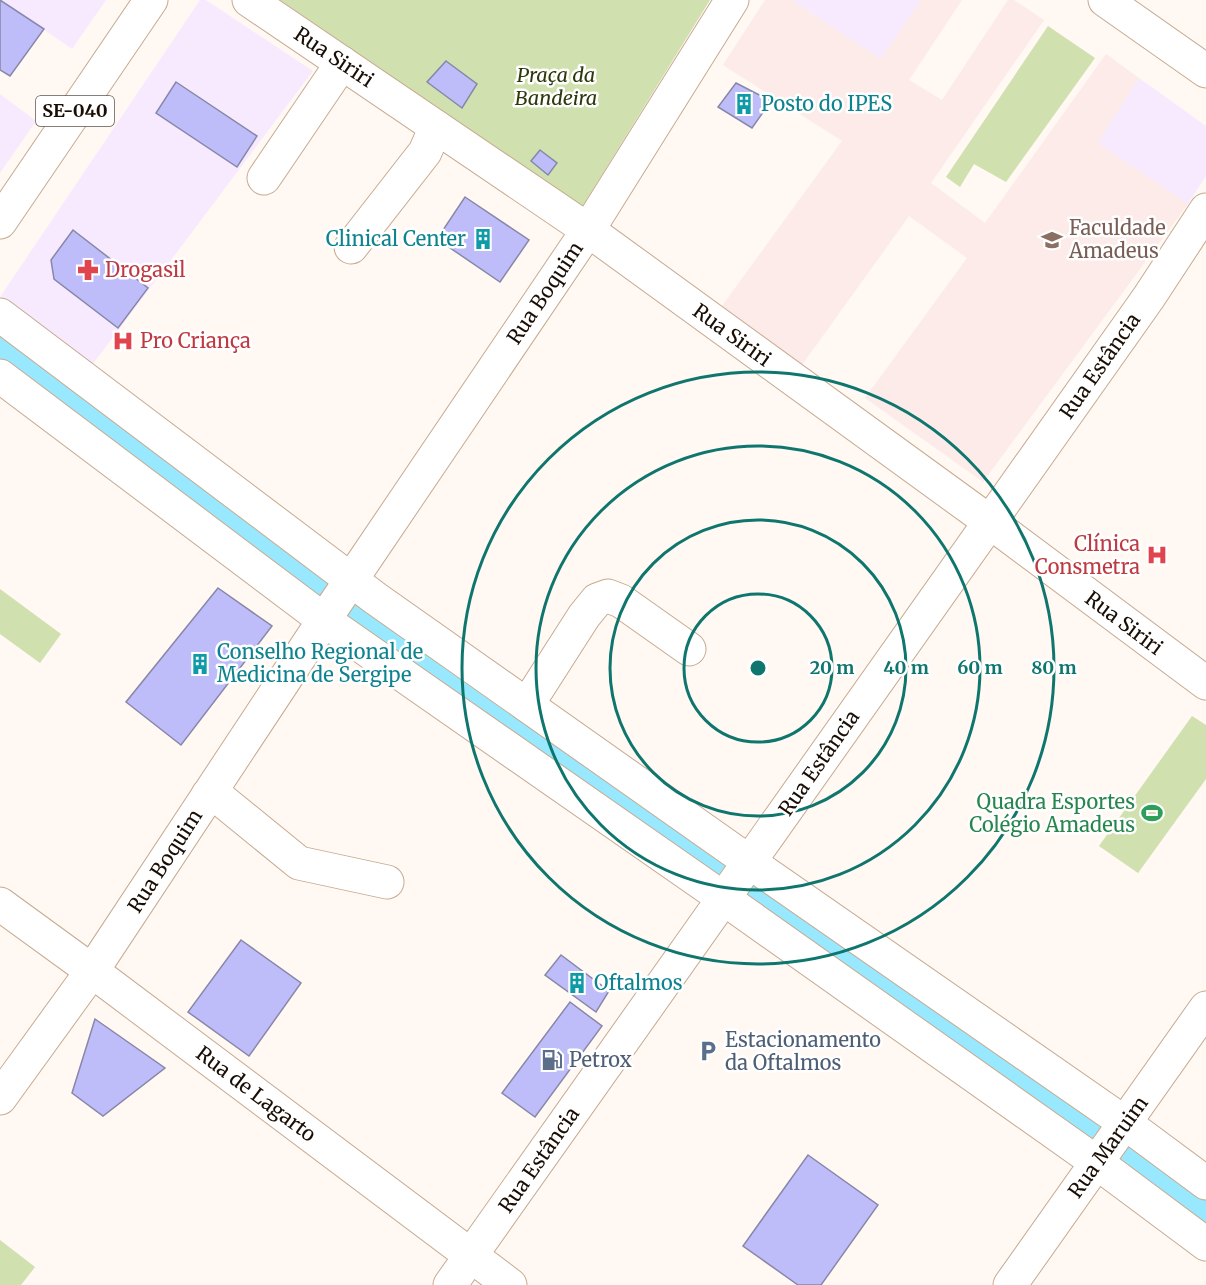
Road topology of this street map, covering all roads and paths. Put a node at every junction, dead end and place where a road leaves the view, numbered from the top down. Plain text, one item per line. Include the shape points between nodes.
1 (151, 0) edge
2 (249, 0) edge
3 (732, 0) edge
4 (1105, 0) edge
5 (342, 63) junction
6 (1206, 71) edge
7 (436, 127) junction
8 (264, 178) dead end
9 (1206, 210) edge
10 (0, 222) edge
11 (588, 230) junction
12 (351, 247) dead end
13 (0, 315) edge
14 (0, 376) edge
15 (990, 522) junction
16 (338, 600) junction
17 (689, 649) dead end
18 (1206, 683) edge
19 (527, 705) junction
20 (208, 795) junction
21 (736, 879) junction
22 (387, 882) dead end
23 (0, 904) edge
24 (92, 971) junction
25 (1206, 1008) edge
26 (0, 1098) edge
27 (1111, 1142) junction
28 (1206, 1184) edge
29 (1206, 1244) edge
30 (471, 1256) junction
31 (450, 1285) edge
32 (510, 1285) edge
33 (1010, 1285) edge

1 - 10 street, SE-040
2 - 5 street, Rua Siriri
3 - 11 street, Rua Boquim
4 - 6 street
5 - 7 street, Rua Siriri
5 - 8 street
7 - 11 street, Rua Siriri
7 - 12 street via 425,152
9 - 15 street, Rua Estância
11 - 15 street, Rua Siriri
11 - 16 street, Rua Boquim
13 - 16 street
14 - 16 street
15 - 18 street, Rua Siriri
15 - 21 street, Rua Estância
16 - 19 street
16 - 20 street, Rua Boquim
16 - 21 street
17 - 19 street via 608,596 597,600 584,616
19 - 21 street
20 - 22 street via 218,797 299,863
20 - 24 street, Rua Boquim
21 - 27 street
21 - 27 street
21 - 30 street, Rua Estância
23 - 24 street, Rua de Lagarto
24 - 26 street, Rua Boquim
24 - 30 street, Rua de Lagarto
25 - 27 street, Rua Maruim
27 - 28 street
27 - 29 street
27 - 33 street, Rua Maruim
30 - 31 street, Rua Estância
30 - 32 street, Rua de Lagarto

